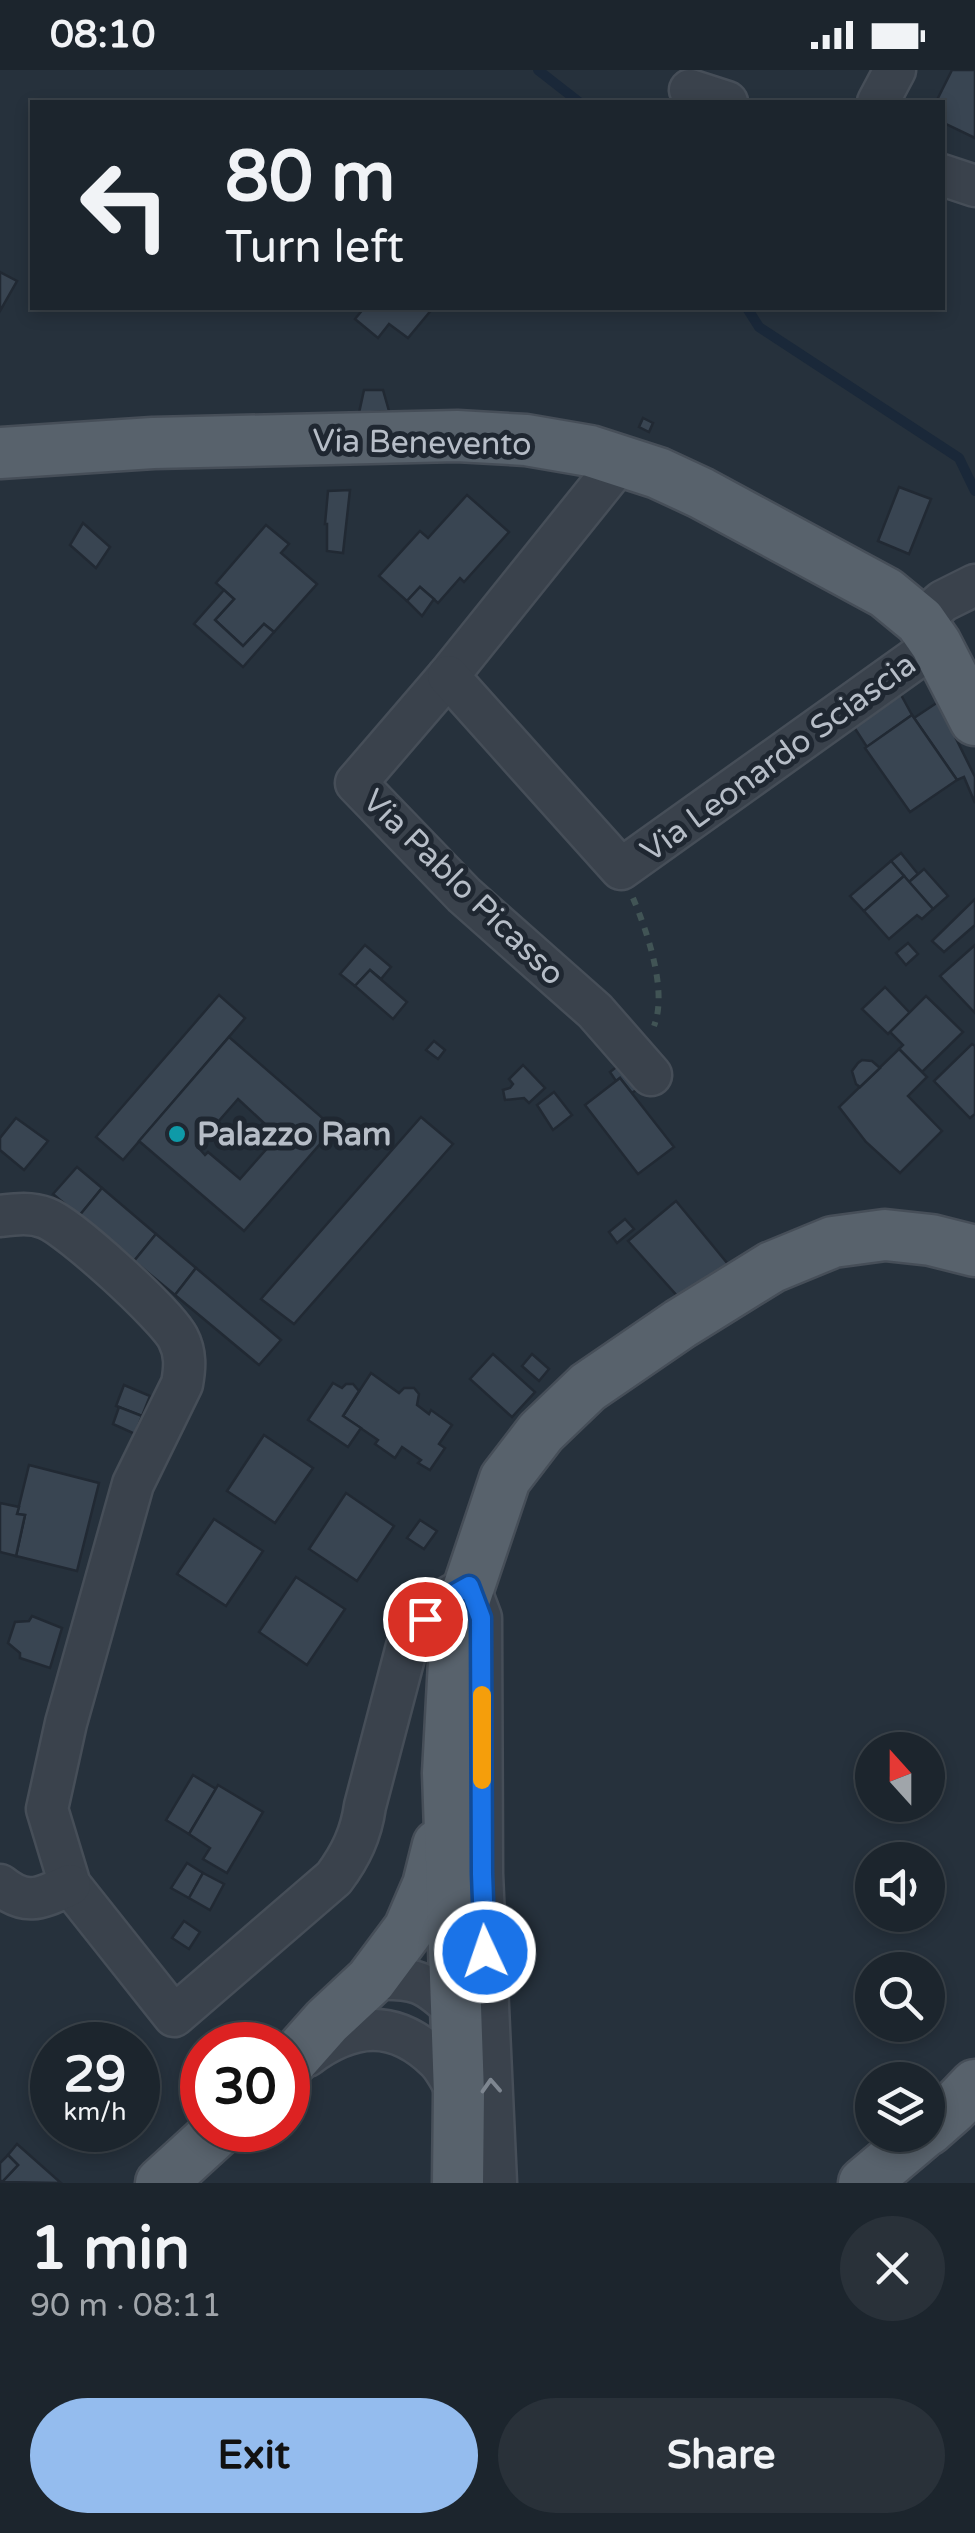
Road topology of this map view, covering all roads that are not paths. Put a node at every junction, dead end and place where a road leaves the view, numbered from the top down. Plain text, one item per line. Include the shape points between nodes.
1 (895, 70) edge
2 (879, 100) edge
3 (945, 176) edge
4 (975, 186) edge
5 (0, 452) edge
6 (620, 462) junction
7 (975, 585) edge
8 (928, 633) junction
9 (448, 676) junction
10 (975, 720) edge
11 (642, 1065) road end
12 (0, 1216) edge
13 (975, 1251) edge
14 (469, 1586) junction
15 (448, 1806) junction
16 (0, 1886) edge
17 (70, 1886) junction
18 (371, 1979) junction
19 (457, 2012) junction
20 (310, 2042) edge
21 (310, 2053) edge
22 (975, 2085) edge
23 (459, 2094) junction
24 (945, 2115) edge
25 (195, 2152) edge
26 (217, 2152) edge
27 (901, 2152) edge
28 (161, 2183) edge
29 (192, 2183) edge
30 (458, 2183) edge
31 (496, 2183) edge
32 (864, 2183) edge

1 - 2 street
3 - 4 street
5 - 6 main road, Via Benevento via 457,436 542,443
6 - 8 main road, Via Benevento via 701,493 886,593
6 - 9 street, Via Pablo Picasso
7 - 8 street, Via Leonardo Sciascia via 944,601
8 - 9 street, Via Leonardo Sciascia via 621,869
8 - 10 main road
9 - 11 street, Via Pablo Picasso via 356,783 464,895 595,1010
12 - 17 street via 43,1216 64,1228 152,1305 173,1330 185,1368 133,1484 66,1723 47,1810
13 - 14 main road via 885,1235 833,1242 772,1267 680,1324 588,1388 541,1432 505,1478
14 - 15 main road via 456,1625
14 - 17 street via 425,1619 408,1646 348,1859 174,2016
31 -> 14 street via 482,1874 481,1618
15 - 18 main road via 409,1929
15 - 19 main road
16 - 17 street via 14,1896 39,1898
18 - 19 street via 404,1977 434,1989
18 - 20 main road
19 - 23 main road
21 - 23 street via 370,2028 407,2038 438,2062
22 - 24 main road
23 - 30 main road
25 - 28 main road
26 - 29 street
27 - 32 main road

